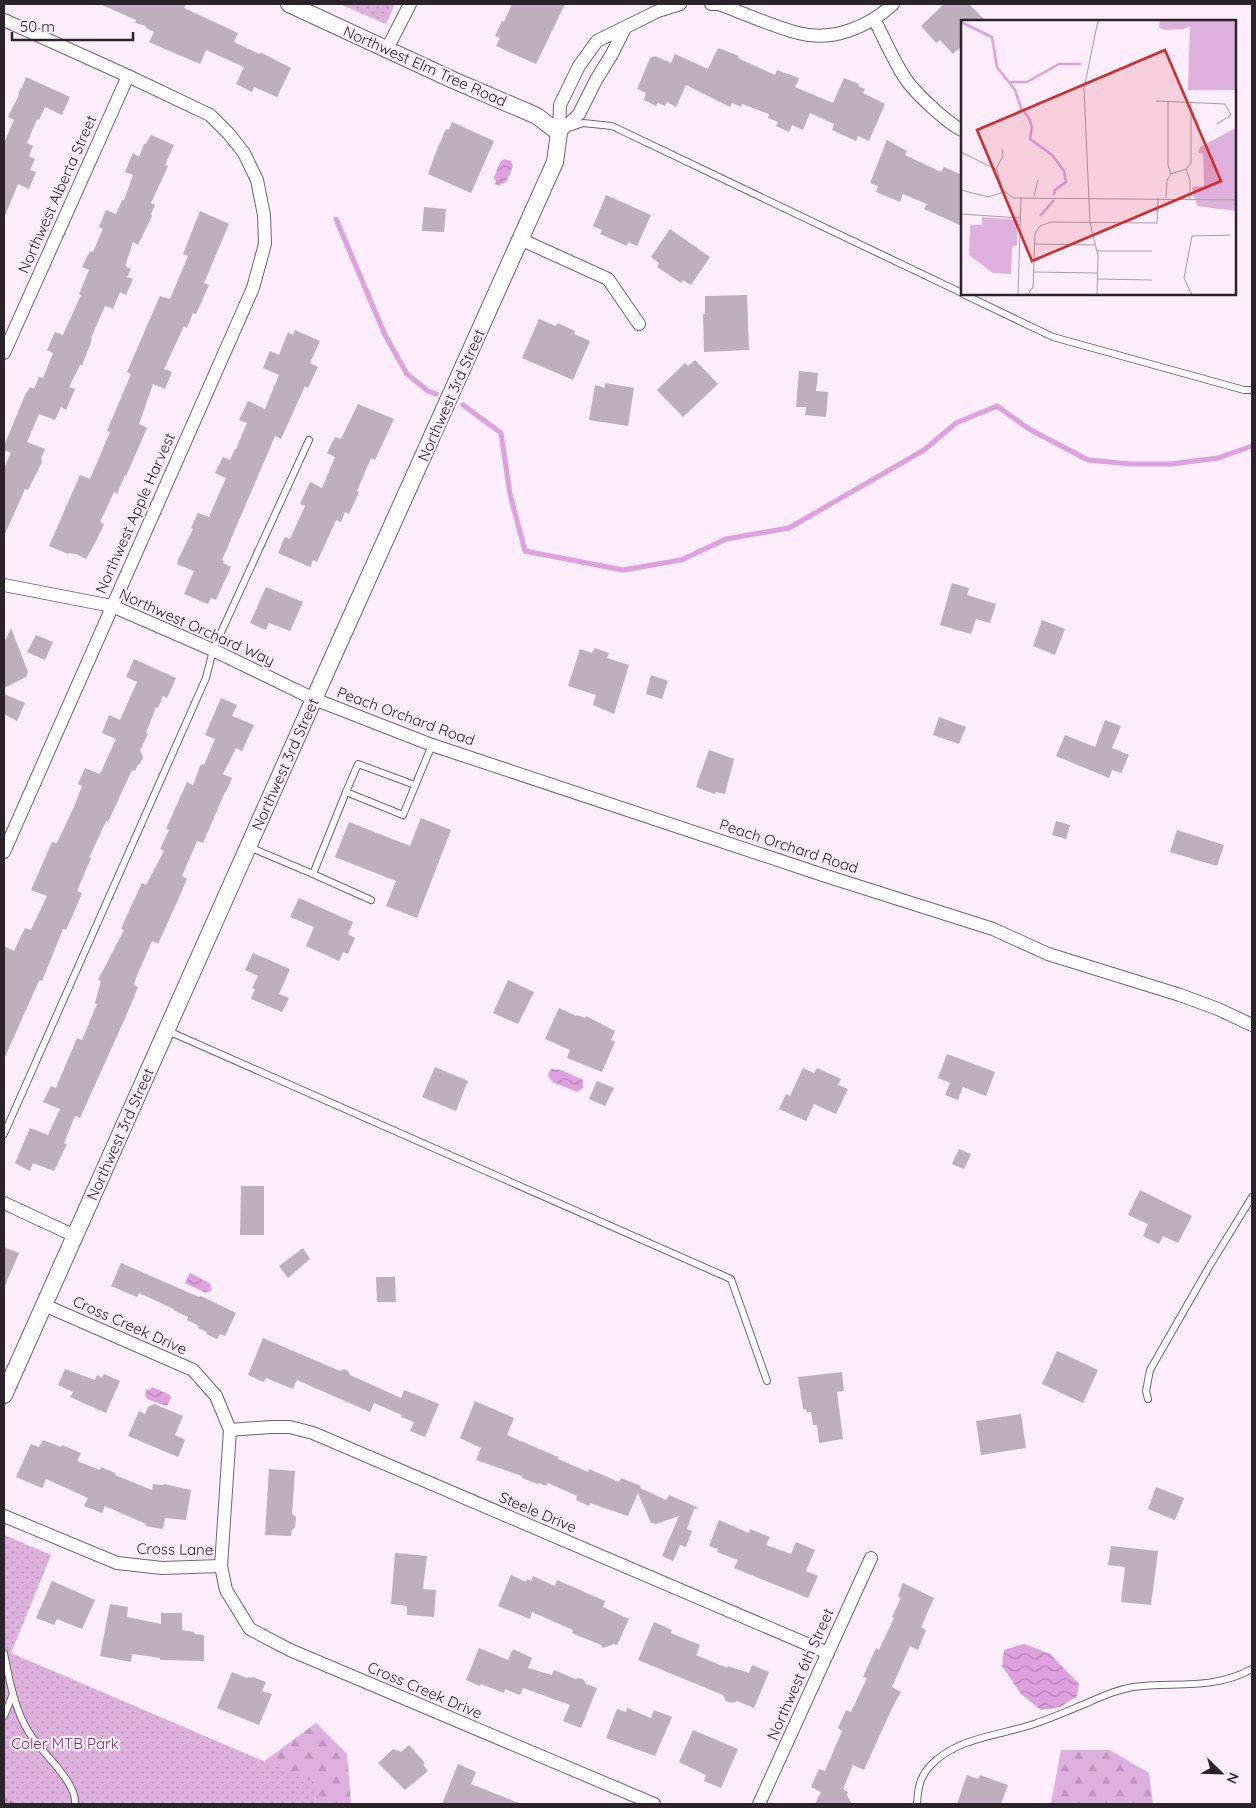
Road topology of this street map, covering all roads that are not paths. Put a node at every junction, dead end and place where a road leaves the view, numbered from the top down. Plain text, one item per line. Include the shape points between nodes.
1 (289, 4) edge
2 (410, 4) edge
3 (680, 4) edge
4 (711, 4) edge
5 (894, 4) edge
6 (656, 7) edge
7 (874, 19) junction
8 (4, 20) edge
9 (625, 28) junction
10 (387, 49) junction
11 (128, 76) junction
12 (961, 130) edge
13 (559, 133) junction
14 (522, 240) junction
15 (961, 293) edge
16 (965, 295) edge
17 (639, 324) dead end
18 (4, 352) edge
19 (1252, 390) edge
20 (309, 440) dead end
21 (4, 585) edge
22 (112, 606) junction
23 (213, 650) junction
24 (314, 699) junction
25 (432, 744) junction
26 (415, 785) junction
27 (346, 792) junction
28 (248, 846) junction
29 (4, 852) edge
30 (313, 874) junction
31 (371, 900) dead end
32 (1252, 1025) edge
33 (167, 1031) junction
34 (4, 1134) edge
35 (1252, 1197) edge
36 (4, 1202) edge
37 (75, 1236) junction
38 (44, 1305) junction
39 (767, 1381) dead end
40 (4, 1395) edge
41 (1148, 1398) dead end
42 (230, 1430) junction
43 (4, 1516) edge
44 (871, 1558) dead end
45 (221, 1566) junction
46 (4, 1653) edge
47 (828, 1653) junction
48 (1252, 1669) edge
49 (12, 1694) junction
50 (4, 1716) edge
51 (75, 1804) edge
52 (654, 1804) edge
53 (759, 1804) edge
54 (917, 1804) edge

1 - 10 street, Northwest Elm Tree Road
2 - 10 street
3 - 6 street
4 - 7 street via 719,4 800,34 826,36 862,27
5 - 7 street
6 - 9 street
7 - 12 street via 905,79
8 - 11 street, Northwest Apple Harvest
9 - 13 street via 580,114
9 - 13 street via 597,40 579,66 560,105
10 - 13 street, Northwest Elm Tree Road via 537,116
11 - 18 street, Northwest Alberta Street
11 - 22 street, Northwest Apple Harvest via 210,115 229,134 244,153 257,180 264,215 265,244 253,288
13 - 14 street, Northwest 3rd Street via 555,162
13 - 15 lane via 583,123 612,126
14 - 17 street via 608,279
14 - 24 street, Northwest 3rd Street
16 - 19 lane via 1053,337
20 - 23 lane
21 - 22 street, Northwest Orchard Way
22 - 23 street, Northwest Orchard Way
22 - 29 street, Northwest Apple Harvest
23 - 24 street, Northwest Orchard Way
23 - 34 lane via 206,678
24 - 25 street, Peach Orchard Road
24 - 28 street, Northwest 3rd Street
25 - 26 lane
25 - 32 street, Peach Orchard Road via 993,930 1048,954 1180,995
26 - 27 lane via 358,764
26 - 27 lane via 403,815
27 - 30 lane
28 - 30 lane
28 - 33 street, Northwest 3rd Street
30 - 31 lane
33 - 37 street, Northwest 3rd Street
33 - 39 lane via 732,1279
35 - 41 lane via 1150,1370
36 - 37 street
37 - 38 street, Northwest 3rd Street
38 - 40 street, Northwest 3rd Street
38 - 42 street, Cross Creek Drive via 193,1370 216,1396
42 - 45 street, Cross Lane
42 - 47 street, Steele Drive via 271,1427 313,1433
43 - 45 street, Cross Lane via 117,1563 162,1568
44 - 47 street, Northwest 6th Street
45 - 52 street, Cross Creek Drive via 226,1590 250,1629 290,1650
46 - 49 lane
47 - 53 street, Northwest 6th Street
48 - 54 lane via 1240,1676 1210,1684 1134,1687 1108,1693 1033,1724 966,1742 930,1766 920,1779
49 - 50 lane
49 - 51 lane via 30,1734 65,1776

